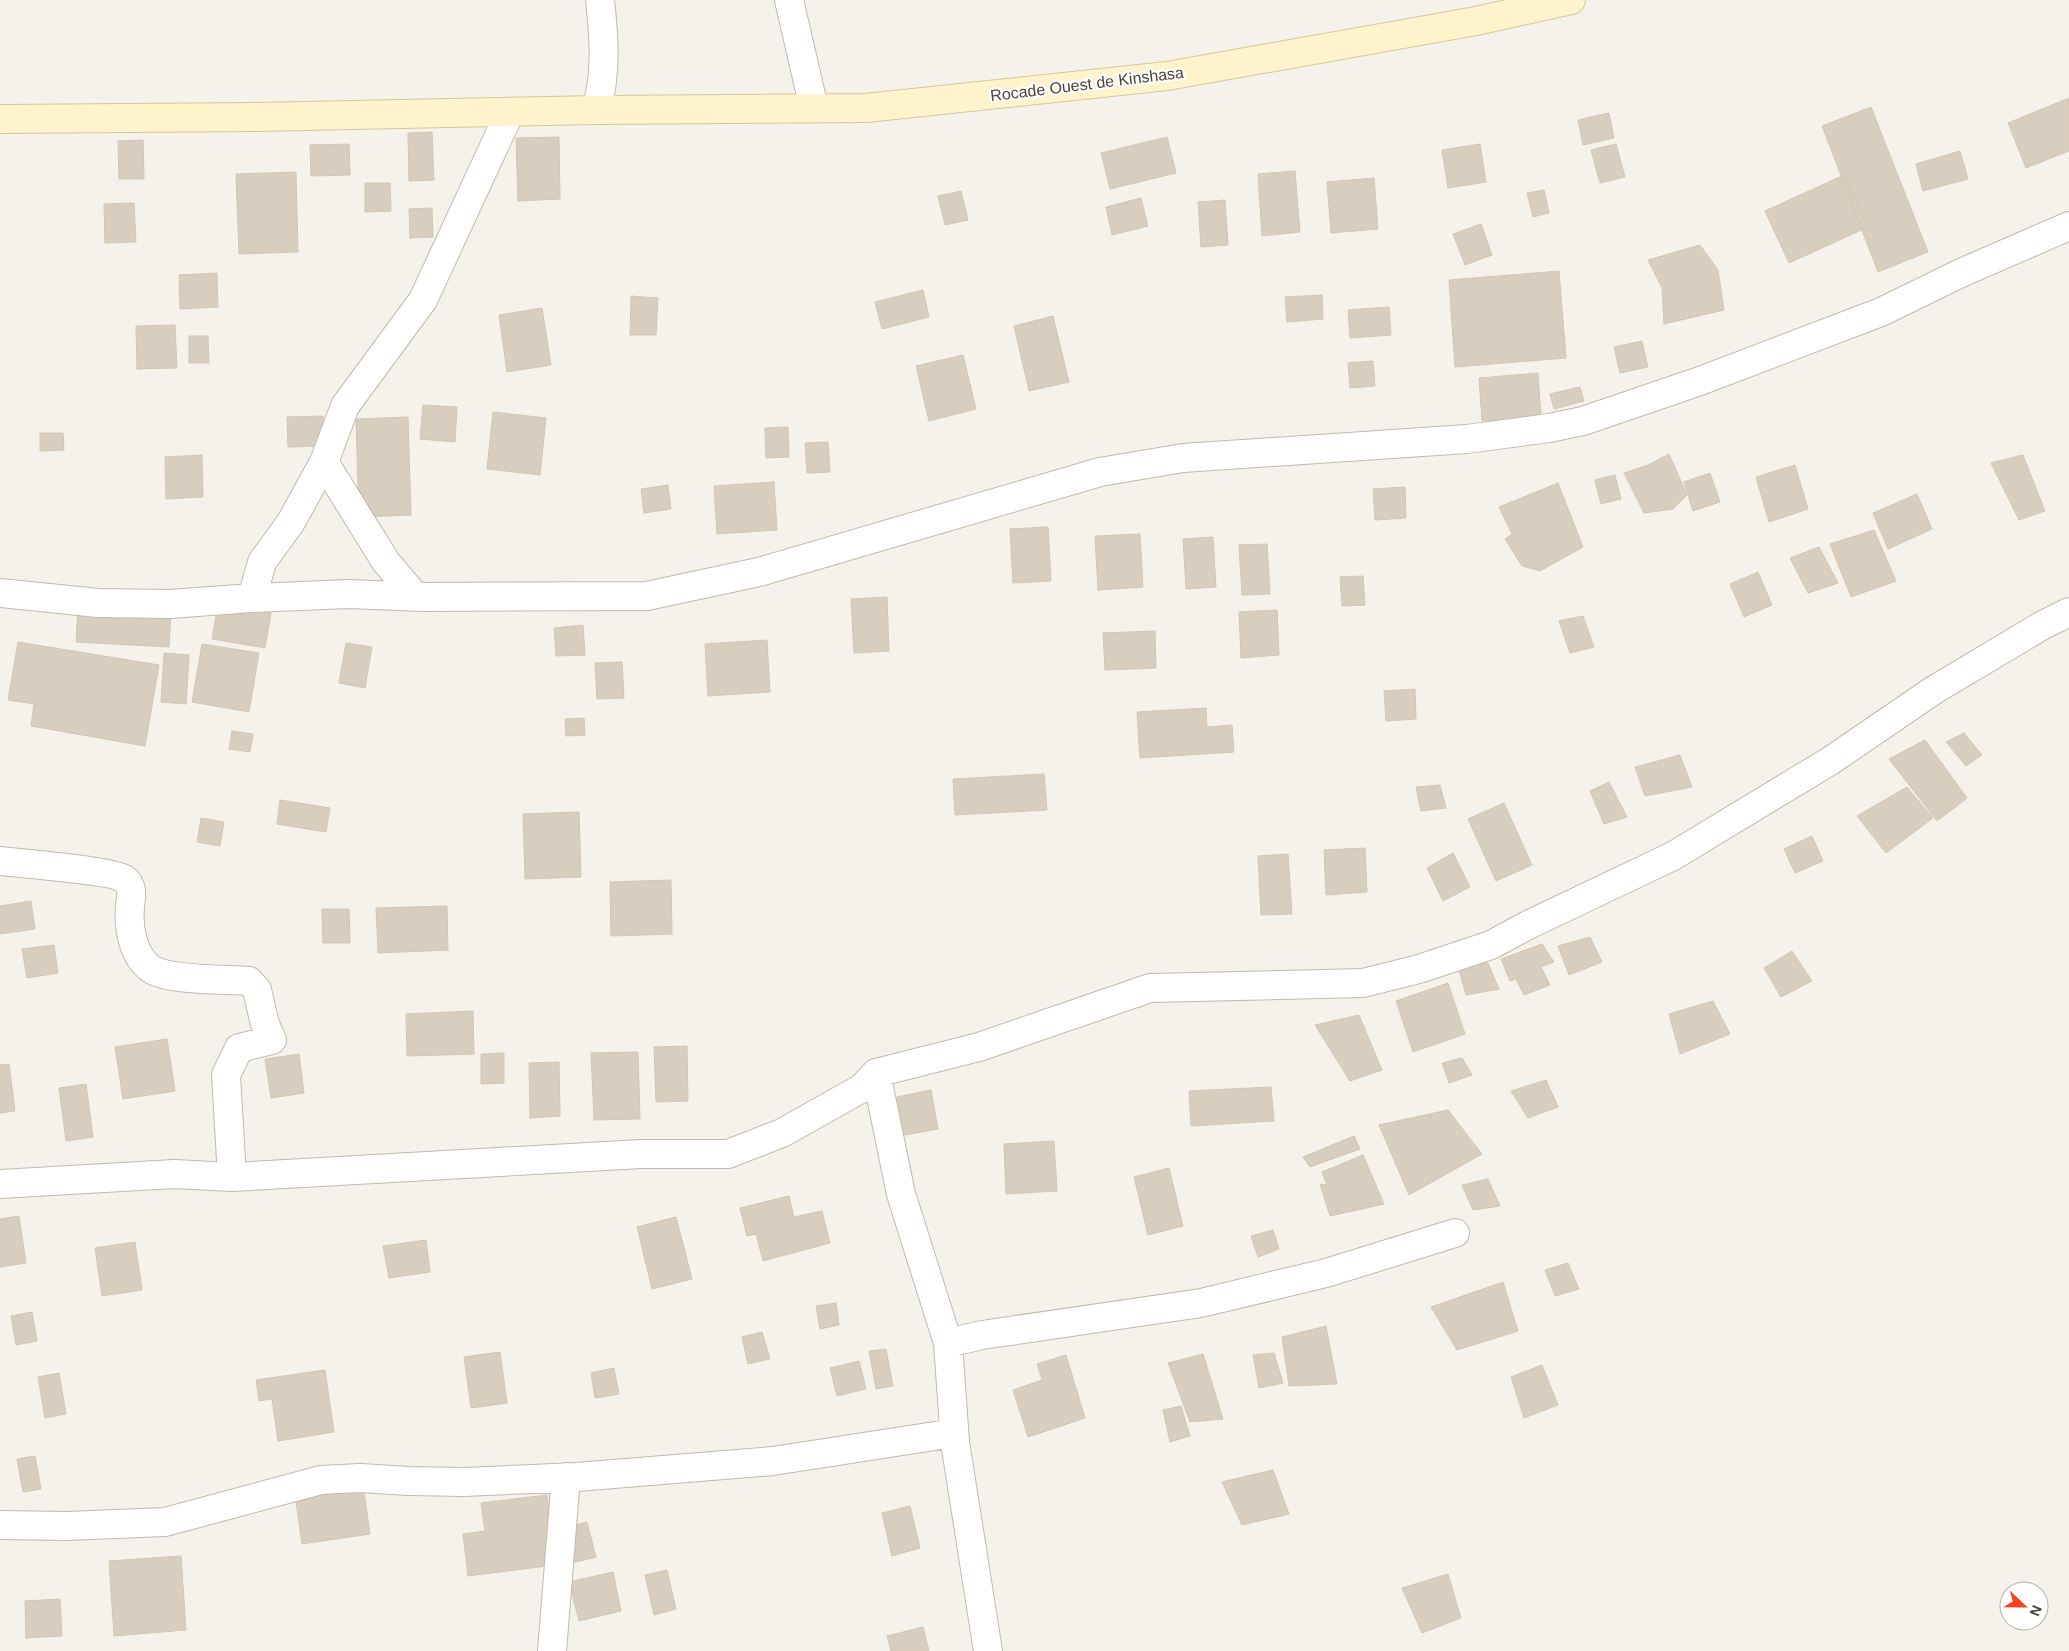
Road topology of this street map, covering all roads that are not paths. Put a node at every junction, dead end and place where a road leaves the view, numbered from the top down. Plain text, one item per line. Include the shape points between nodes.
1 (600, 0) edge
2 (790, 0) edge
3 (1571, 0) edge
4 (814, 108) junction
5 (596, 110) junction
6 (510, 112) junction
7 (0, 119) edge
8 (2069, 226) edge
9 (324, 462) junction
10 (0, 593) edge
11 (415, 596) junction
12 (252, 598) junction
13 (2069, 612) edge
14 (0, 861) edge
15 (876, 1073) junction
16 (232, 1177) junction
17 (0, 1184) edge
18 (1455, 1232) dead end
19 (948, 1343) junction
20 (954, 1432) junction
21 (566, 1477) junction
22 (0, 1525) edge
23 (552, 1651) edge
24 (988, 1651) edge

1 - 5 street via 603,88
2 - 4 street
3 - 4 main road, Rocade Ouest de Kinshasa via 1476,22 1167,76 866,108
4 - 5 main road, Rocade Ouest de Kinshasa
5 - 6 main road, Rocade Ouest de Kinshasa
6 - 7 main road, Rocade Ouest de Kinshasa
6 - 9 street via 423,300 345,406
8 - 11 street via 1881,312 1583,421 1467,439 1183,458 1137,465 1100,472 759,572 647,596
9 - 11 street via 386,562
9 - 12 street via 291,522 262,562
10 - 12 street via 98,603 170,604
11 - 12 street via 348,594
13 - 15 street via 1934,690 1830,761 1674,856 1491,945 1364,983 1150,988 979,1046
14 - 16 street via 107,873 124,878 132,889 128,924 138,954 152,969 171,976 249,980 257,990 272,1040 239,1048 226,1075
15 - 16 street via 862,1088 790,1129 728,1154 641,1154
15 - 19 street via 901,1194
16 - 17 street via 174,1174
18 - 19 street via 1326,1273 1202,1303
19 - 20 street
20 - 21 street via 773,1461
20 - 24 street
21 - 22 street via 464,1482 360,1478 320,1480 165,1522
21 - 23 street

